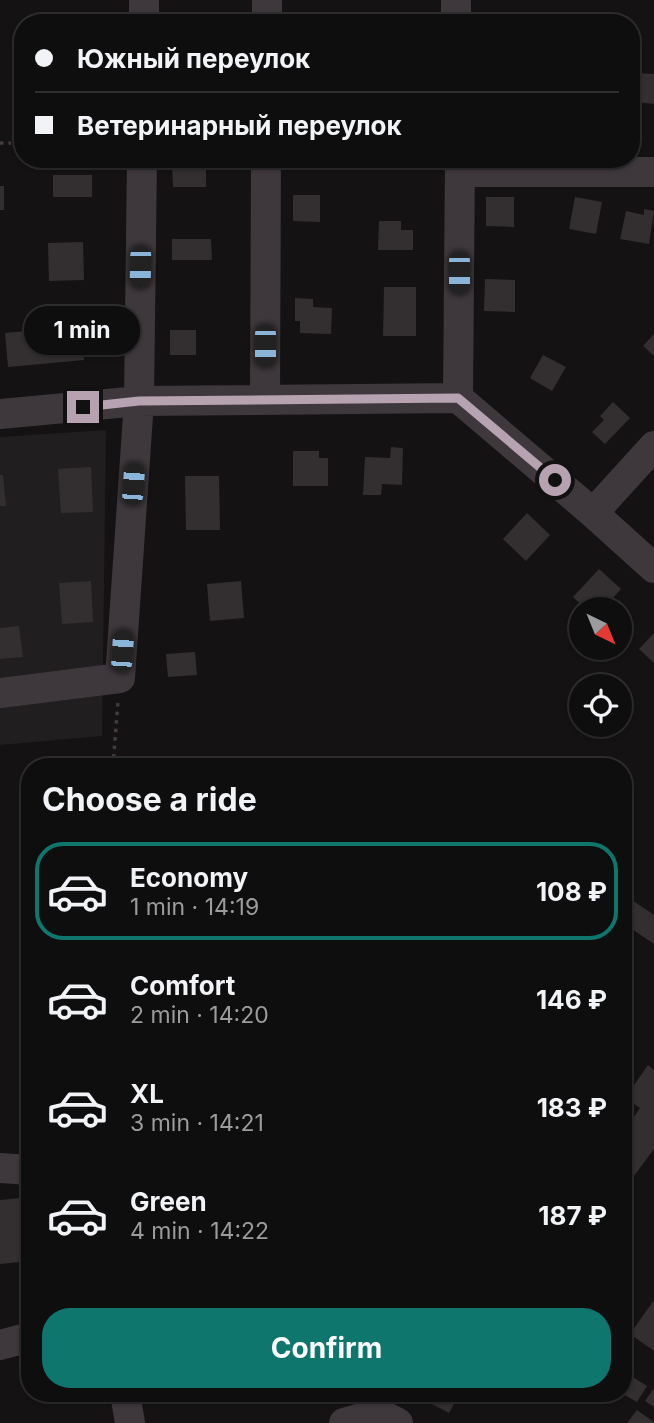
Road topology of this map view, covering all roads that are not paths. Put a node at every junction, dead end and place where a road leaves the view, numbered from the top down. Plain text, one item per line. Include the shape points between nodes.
1 (142, 168) edge
2 (266, 168) edge
3 (460, 168) edge
4 (525, 168) edge
5 (654, 172) edge
6 (458, 398) junction
7 (265, 400) junction
8 (139, 401) junction
9 (0, 414) edge
10 (654, 446) edge
11 (593, 513) junction
12 (654, 568) edge
13 (0, 693) edge
14 (0, 1168) edge
15 (21, 1169) edge
16 (21, 1339) edge
17 (0, 1345) edge
18 (126, 1402) edge
19 (130, 1423) edge
20 (344, 1423) edge
21 (398, 1423) edge

1 - 8 street
2 - 7 street
3 - 6 street
4 - 5 street
6 - 7 street
6 - 11 street
7 - 8 street
8 - 9 street
8 - 13 street via 120,678
10 - 11 street
11 - 12 street
14 - 15 street
16 - 17 street
18 - 19 street
20 - 21 street via 379,1413

